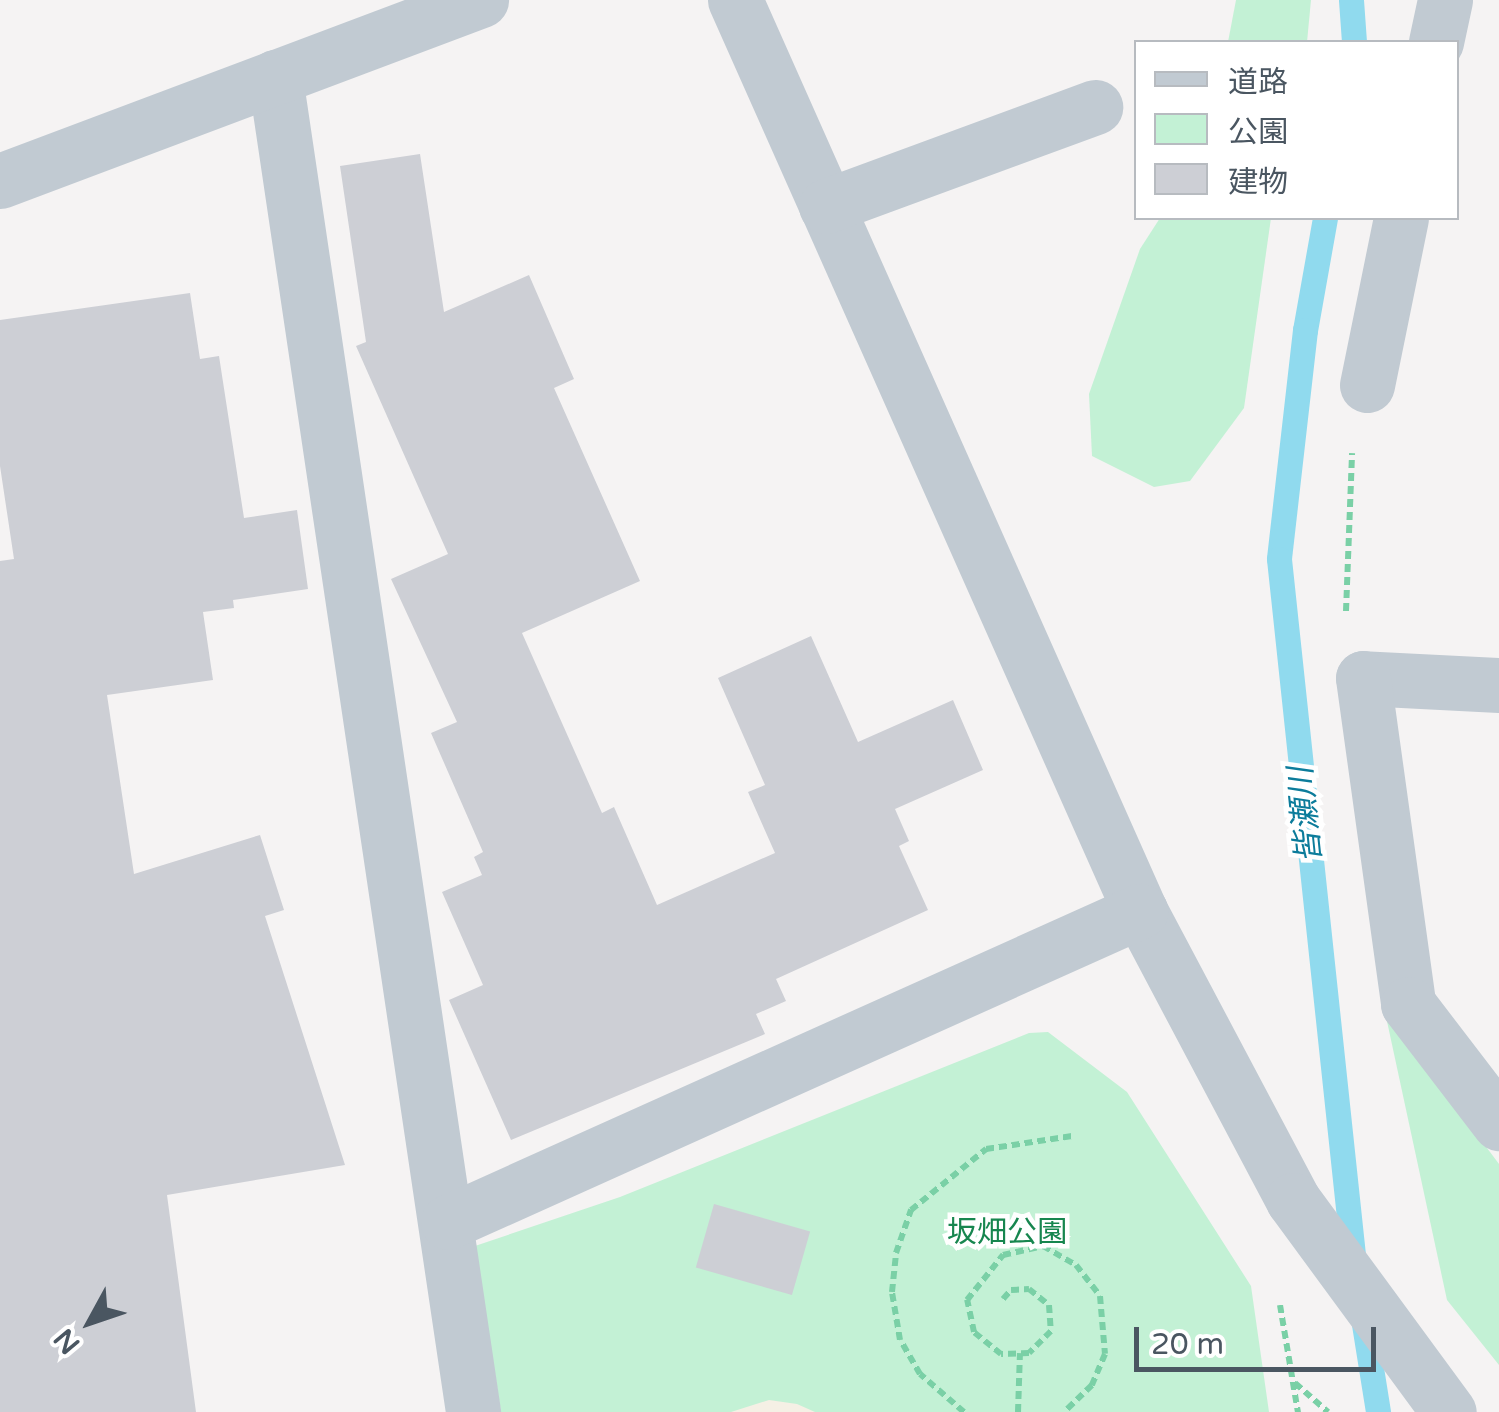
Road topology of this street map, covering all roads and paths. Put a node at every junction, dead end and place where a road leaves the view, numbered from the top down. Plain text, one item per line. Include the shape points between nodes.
1 (481, 0) edge
2 (735, 0) edge
3 (1444, 0) edge
4 (1436, 40) edge
5 (275, 77) junction
6 (1095, 107) dead end
7 (0, 181) edge
8 (826, 206) junction
9 (1400, 220) edge
10 (1367, 385) joint
11 (1363, 678) junction
12 (1499, 685) edge
13 (1140, 911) junction
14 (1499, 1122) edge
15 (1072, 1136) dead end
16 (448, 1222) junction
17 (1003, 1299) dead end
18 (1020, 1353) junction
19 (1294, 1382) dead end
20 (473, 1412) edge
21 (964, 1412) edge
22 (1018, 1412) edge
23 (1064, 1412) edge
24 (1328, 1412) edge
25 (1449, 1412) edge

1 - 5 street
2 - 8 street
3 - 4 street
5 - 7 street
5 - 16 street
6 - 8 street
8 - 13 street
9 - 10 street
10 - 11 path via 1353,412 1345,644
11 - 12 street
11 - 14 street via 1408,1004
13 - 16 street
13 - 25 street via 1293,1200
15 - 21 path via 986,1148 911,1210 892,1292 900,1340 920,1374
16 - 20 street
17 - 18 path via 1011,1290 1029,1288 1049,1306 1051,1331 1029,1353
18 - 22 path
18 - 23 path via 1002,1354 974,1332 967,1300 1002,1254 1043,1246 1076,1265 1100,1296 1108,1326 1092,1384
19 - 24 path

